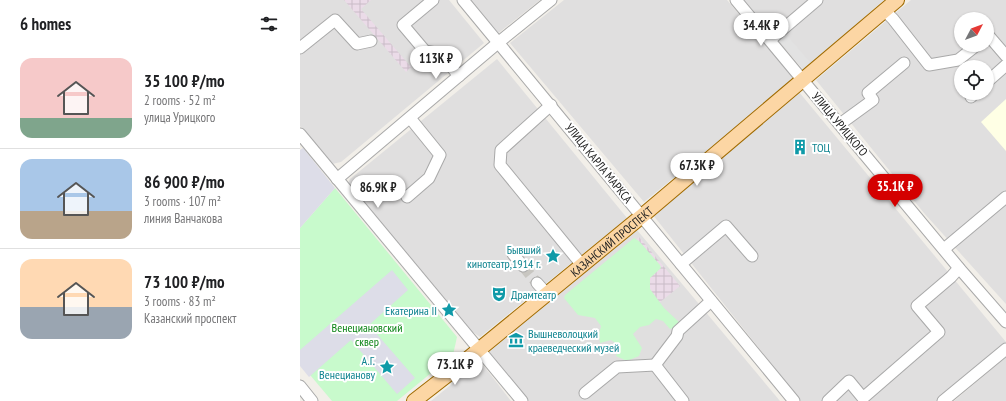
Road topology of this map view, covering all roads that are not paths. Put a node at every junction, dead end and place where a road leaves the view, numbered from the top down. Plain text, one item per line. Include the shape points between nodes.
1 (433, 0) edge
2 (464, 0) edge
3 (551, 0) edge
4 (736, 0) edge
5 (812, 2) edge
6 (887, 4) edge
7 (770, 40) junction
8 (371, 41) dead end
9 (499, 42) junction
10 (994, 42) edge
11 (300, 48) edge
12 (968, 52) edge
13 (1006, 56) edge
14 (904, 62) dead end
15 (1006, 65) edge
16 (459, 76) junction
17 (994, 76) edge
18 (803, 80) junction
19 (551, 105) junction
20 (410, 118) junction
21 (840, 124) junction
22 (300, 134) edge
23 (337, 179) junction
24 (407, 197) dead end
25 (1006, 197) edge
26 (642, 216) junction
27 (944, 249) junction
28 (513, 254) dead end
29 (752, 256) dead end
30 (681, 264) junction
31 (582, 265) junction
32 (523, 266) tunnel mouth
33 (959, 268) junction
34 (537, 283) tunnel mouth
35 (547, 294) junction
36 (711, 301) junction
37 (1006, 322) edge
38 (1006, 349) edge
39 (479, 350) junction
40 (655, 366) junction
41 (300, 386) edge
42 (585, 393) dead end
43 (312, 401) edge
44 (414, 401) edge
45 (522, 401) edge
46 (684, 401) edge
47 (794, 401) edge
48 (828, 401) edge
49 (943, 401) edge

1 - 16 street via 403,25 425,51 441,54
2 - 9 street, УЛИЦА КАРЛА МАРКСА
3 - 9 street
4 - 7 street, УЛИЦА УРИЦКОГО
5 - 7 street
6 - 12 street via 893,19 929,65 958,60
6 - 18 main road, КАЗАНСКИЙ ПРОСПЕКТ
7 - 18 street, УЛИЦА УРИЦКОГО
8 - 11 street via 357,44 335,20
9 - 16 street
9 - 19 street, УЛИЦА КАРЛА МАРКСА
10 - 13 street
14 - 21 street via 868,93 873,100
15 - 17 street
16 - 20 street
18 - 21 street, УЛИЦА УРИЦКОГО
18 - 26 main road, КАЗАНСКИЙ ПРОСПЕКТ
19 - 26 street, УЛИЦА КАРЛА МАРКСА
19 - 31 street via 501,150 500,164
20 - 23 street
20 - 24 street via 440,155 430,178
21 - 27 street, УЛИЦА УРИЦКОГО
22 - 23 street
23 - 39 street
25 - 27 street
26 - 30 street, УЛИЦА КАРЛА МАРКСА
26 - 31 main road, КАЗАНСКИЙ ПРОСПЕКТ
27 - 33 street, УЛИЦА УРИЦКОГО
28 - 32 street
29 - 30 street via 726,226
30 - 36 street, УЛИЦА КАРЛА МАРКСА
31 - 35 main road, КАЗАНСКИЙ ПРОСПЕКТ
33 - 37 street, УЛИЦА УРИЦКОГО
33 - 48 street via 917,306 939,332 863,398 850,381
34 - 35 street
35 - 39 main road, КАЗАНСКИЙ ПРОСПЕКТ
36 - 40 street via 678,331
36 - 47 street, УЛИЦА КАРЛА МАРКСА
38 - 49 street
39 - 44 main road, КАЗАНСКИЙ ПРОСПЕКТ
39 - 45 street
40 - 42 street via 617,367
40 - 46 street
41 - 43 street

